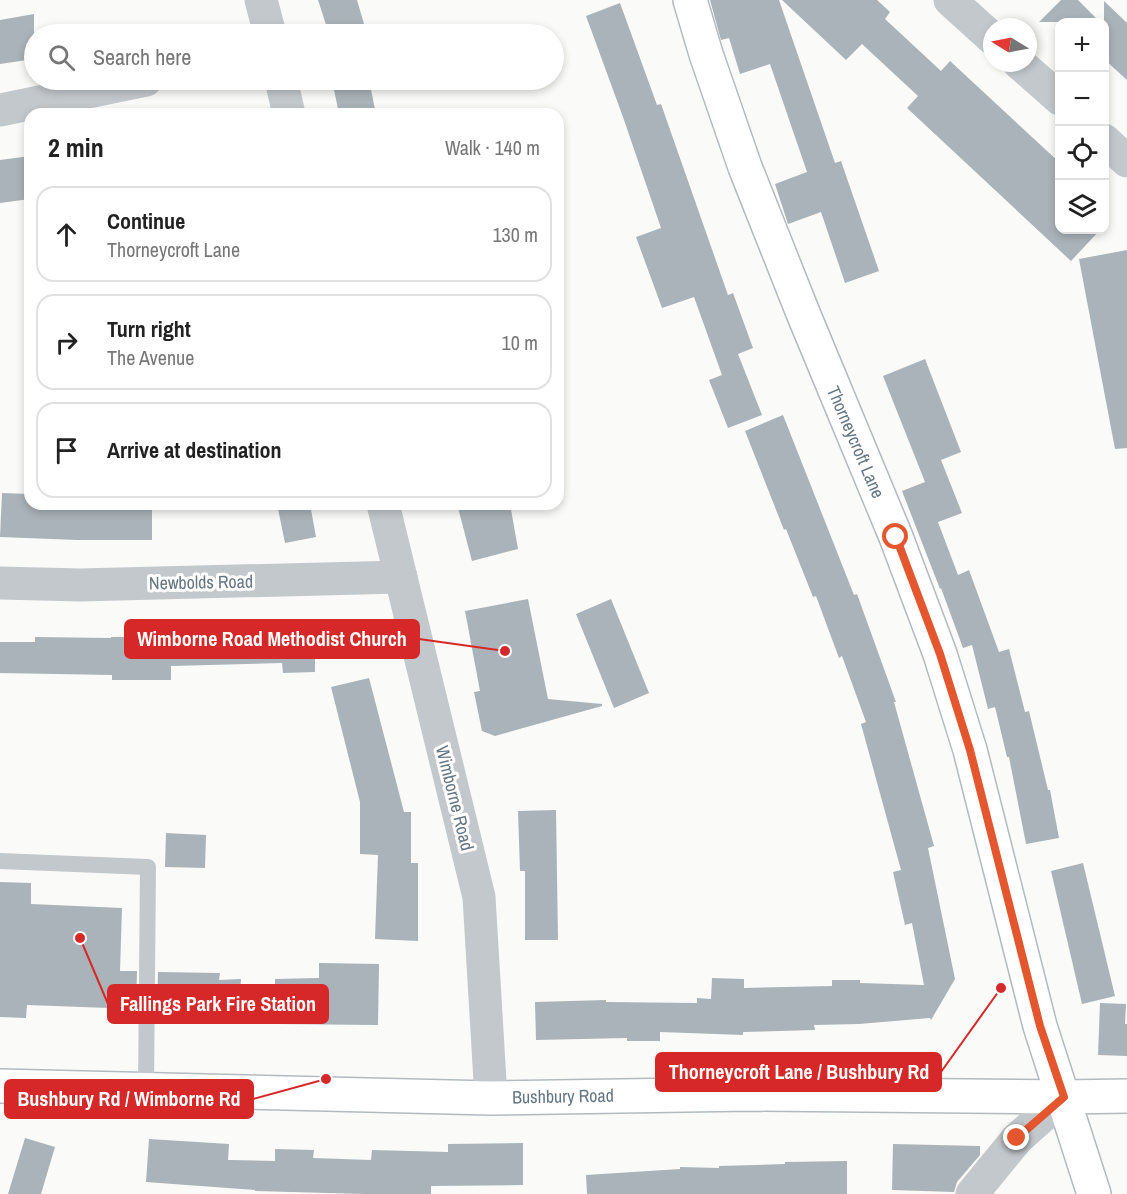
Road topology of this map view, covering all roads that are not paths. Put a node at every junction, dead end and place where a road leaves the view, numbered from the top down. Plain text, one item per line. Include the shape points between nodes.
1 (261, 0) edge
2 (690, 0) edge
3 (950, 0) edge
4 (267, 24) edge
5 (983, 30) edge
6 (1029, 72) edge
7 (97, 90) edge
8 (283, 90) edge
9 (1055, 95) edge
10 (288, 108) edge
11 (0, 110) edge
12 (1109, 145) edge
13 (1127, 161) edge
14 (384, 510) edge
15 (401, 577) junction
16 (0, 583) edge
17 (0, 861) edge
18 (0, 1086) edge
19 (146, 1089) junction
20 (1127, 1096) edge
21 (1064, 1097) junction
22 (492, 1098) junction
23 (972, 1194) edge
24 (1094, 1194) edge

1 - 4 street
2 - 21 street, Thorneycroft Lane via 746,166 940,654 970,750 1040,1026
3 - 5 street
6 - 9 street
7 - 11 street
8 - 10 street
12 - 13 street
14 - 15 street, Wimborne Road
15 - 16 street, Newbolds Road via 80,585
15 - 22 street, Wimborne Road via 479,897
17 - 19 lane via 148,867
18 - 19 street, Bushbury Road
19 - 22 street, Bushbury Road
20 - 21 street, Bushbury Road
21 - 22 street, Bushbury Road via 750,1094
21 - 23 street via 1017,1138
21 - 24 street, Thorneycroft Lane

